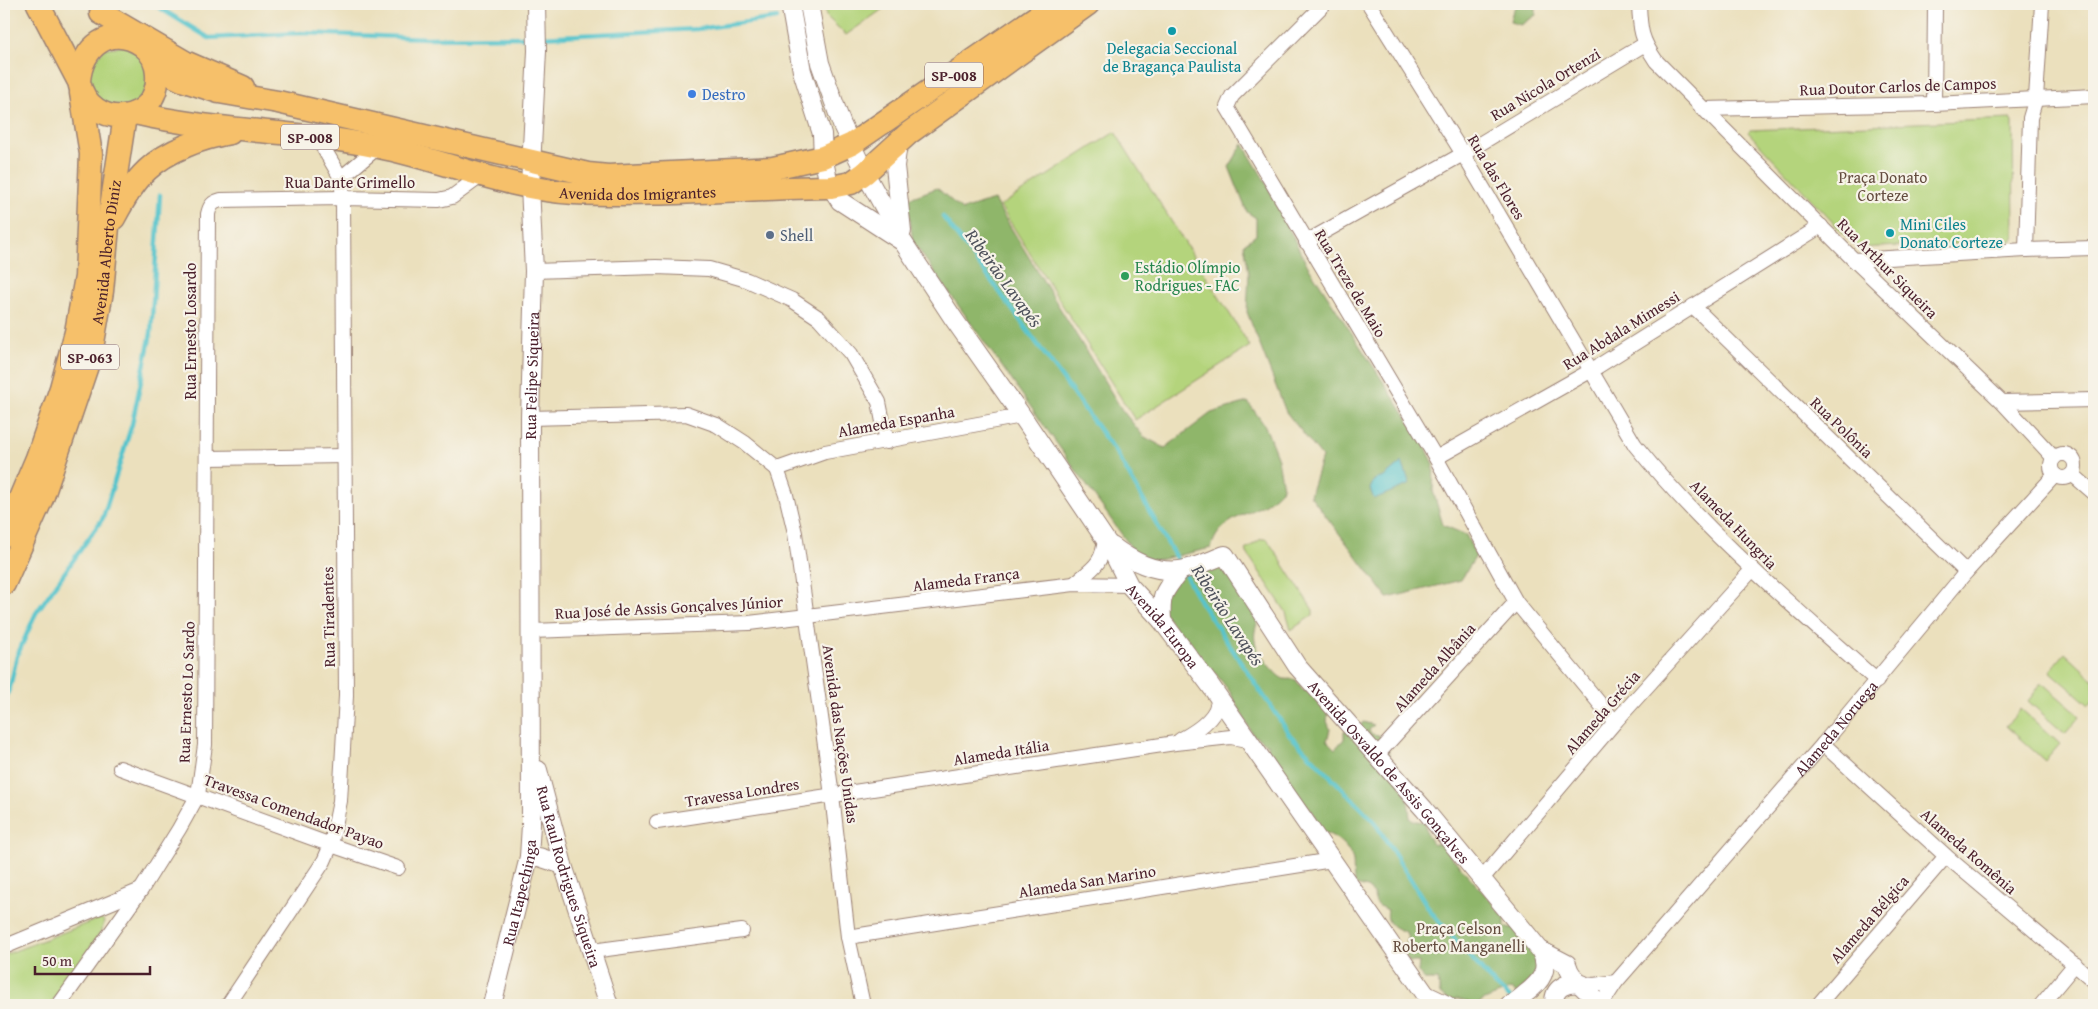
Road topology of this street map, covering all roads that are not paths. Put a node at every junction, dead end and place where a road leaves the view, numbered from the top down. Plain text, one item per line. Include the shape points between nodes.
1 (38, 4) edge
2 (790, 4) edge
3 (809, 4) edge
4 (1055, 4) edge
5 (1088, 4) edge
6 (1324, 4) edge
7 (1368, 4) edge
8 (1639, 4) edge
9 (1935, 4) edge
10 (2042, 4) edge
11 (96, 9) edge
12 (536, 12) edge
13 (120, 38) junction
14 (1645, 44) junction
15 (157, 68) junction
16 (80, 87) junction
17 (2094, 96) edge
18 (2036, 98) junction
19 (275, 102) junction
20 (1934, 104) junction
21 (1702, 109) junction
22 (130, 115) junction
23 (253, 129) junction
24 (317, 138) junction
25 (898, 143) junction
26 (852, 144) junction
27 (378, 146) junction
28 (1463, 154) junction
29 (823, 157) junction
30 (532, 160) junction
31 (866, 173) junction
32 (482, 175) junction
33 (341, 178) junction
34 (530, 186) junction
35 (831, 188) junction
36 (343, 198) junction
37 (212, 204) joint
38 (1821, 226) junction
39 (108, 227) junction
40 (903, 242) junction
41 (1306, 242) junction
42 (2094, 248) edge
43 (2026, 250) junction
44 (1854, 260) junction
45 (534, 271) junction
46 (1693, 306) junction
47 (1592, 370) junction
48 (2094, 400) edge
49 (2002, 402) junction
50 (1022, 416) junction
51 (530, 418) junction
52 (887, 442) junction
53 (344, 456) junction
54 (207, 458) junction
55 (1436, 458) junction
56 (2054, 458) junction
57 (778, 469) junction
58 (2072, 474) junction
59 (2055, 475) junction
60 (2094, 493) edge
61 (4, 536) edge
62 (1107, 541) junction
63 (1181, 570) junction
64 (1752, 570) junction
65 (1966, 572) junction
66 (4, 584) edge
67 (1074, 584) junction
68 (1130, 585) junction
69 (1516, 602) junction
70 (808, 616) junction
71 (1162, 621) junction
72 (532, 632) junction
73 (1877, 681) junction
74 (1218, 698) junction
75 (1615, 722) junction
76 (1247, 740) junction
77 (1175, 742) junction
78 (1823, 744) junction
79 (532, 748) junction
80 (1377, 756) junction
81 (120, 768) dead end
82 (198, 795) junction
83 (832, 795) junction
84 (657, 822) dead end
85 (331, 845) junction
86 (1946, 856) junction
87 (529, 857) junction
88 (1332, 860) junction
89 (563, 865) junction
90 (398, 868) dead end
91 (1481, 880) junction
92 (141, 890) junction
93 (742, 931) dead end
94 (848, 937) junction
95 (4, 947) edge
96 (1540, 950) junction
97 (592, 951) junction
98 (2075, 964) junction
99 (2094, 981) edge
100 (1616, 982) junction
101 (1582, 984) junction
102 (1429, 1000) edge
103 (1516, 1003) edge
104 (1596, 1004) edge
105 (59, 1005) edge
106 (228, 1005) edge
107 (492, 1005) edge
108 (608, 1005) edge
109 (864, 1005) edge
110 (1447, 1005) edge
111 (1554, 1005) edge
112 (1818, 1005) edge
113 (2041, 1005) edge

1 - 16 main road, Avenida dos Imigrantes / SP-008
2 - 29 street via 802,71 822,134
3 - 26 street, Avenida Europa via 820,63
4 - 26 main road, Avenida dos Imigrantes / SP-008
5 - 25 main road, Avenida dos Imigrantes / SP-008
6 - 41 street, Rua Treze de Maio via 1232,96 1227,108
7 - 28 street, Rua das Flores
8 - 14 street, Rua Arthur Siqueira
9 - 20 street
10 - 18 street
11 - 13 main road
11 - 19 main road via 185,62
12 - 30 street, Rua Felipe Siqueira
13 - 15 main road via 144,46
13 - 16 main road via 106,39 94,45 85,56
14 - 21 street, Rua Arthur Siqueira
14 - 28 street, Rua Nicola Ortenzi
15 - 19 main road, SP-008 via 218,92
15 - 22 main road via 154,94 146,105
16 - 22 main road, Avenida dos Imigrantes / SP-008 via 88,104 99,112 112,117
16 - 61 main road, Avenida Alberto Diniz / SP-063 via 91,154 86,277 61,388 40,450
17 - 18 street, Rua Doutor Carlos de Campos
18 - 20 street, Rua Doutor Carlos de Campos
18 - 43 street via 2030,118
19 - 30 main road, Avenida dos Imigrantes / SP-008
20 - 21 street, Rua Doutor Carlos de Campos
21 - 38 street, Rua Arthur Siqueira
22 - 23 main road, Avenida dos Imigrantes / SP-008
22 - 39 main road, Avenida Alberto Diniz / SP-063
23 - 24 main road, Avenida dos Imigrantes / SP-008
23 - 39 main road, SP-063 via 200,141 171,154 147,170
24 - 27 main road, Avenida dos Imigrantes / SP-008
24 - 33 street
25 - 31 main road, Avenida dos Imigrantes / SP-008
25 - 40 street, Avenida Europa via 895,166
26 - 29 main road, Avenida dos Imigrantes / SP-008
26 - 31 street, Avenida Europa
27 - 32 main road, Avenida dos Imigrantes / SP-008
27 - 33 street
28 - 41 street, Rua Nicola Ortenzi
28 - 47 street, Rua das Flores
29 - 30 main road, Avenida dos Imigrantes / SP-008 via 762,170 608,176
29 - 35 street
30 - 34 street, Rua Felipe Siqueira
31 - 35 main road, Avenida dos Imigrantes / SP-008
31 - 40 street, Avenida Europa
32 - 34 main road, Avenida dos Imigrantes / SP-008
32 - 36 street, Rua Dante Grimello via 452,197 439,200
33 - 36 street, Rua Tiradentes
34 - 35 main road, Avenida dos Imigrantes / SP-008 via 572,193 649,194
34 - 45 street, Rua Felipe Siqueira
35 - 40 street, Avenida Europa via 840,201
36 - 37 street, Rua Dante Grimello via 221,200
36 - 53 street, Rua Tiradentes
37 - 54 street, Rua Ernesto Losardo via 208,214
38 - 44 street, Rua Arthur Siqueira
38 - 46 street, Rua Abdala Mimessi
39 - 66 main road, Avenida Alberto Diniz / SP-063 via 102,291 91,354 43,496
40 - 50 street, Avenida Europa
41 - 55 street, Rua Treze de Maio
42 - 43 street
43 - 44 street
44 - 49 street, Rua Arthur Siqueira
45 - 51 street, Rua Felipe Siqueira
45 - 52 street via 656,267 709,269 747,280 792,300 819,318 851,354 879,402
46 - 47 street, Rua Abdala Mimessi
46 - 65 street, Rua Polônia
47 - 55 street, Rua Abdala Mimessi
47 - 64 street, Alameda Hungria via 1641,451
48 - 49 street
49 - 56 street, Rua Arthur Siqueira
50 - 52 street, Alameda Espanha
50 - 62 street, Avenida Europa
51 - 57 street via 686,414 717,425 745,442
51 - 72 street, Rua Felipe Siqueira
52 - 57 street, Alameda Espanha via 825,452
53 - 54 street
53 - 85 street, Rua Tiradentes via 346,705 340,801
54 - 82 street, Rua Ernesto Lo Sardo via 205,745
55 - 69 street, Rua Treze de Maio
56 - 58 street via 2062,454 2070,456 2075,462
56 - 59 street via 2051,468
57 - 70 street, Avenida das Nações Unidas via 795,533
58 - 59 street via 2065,478
58 - 60 street
59 - 65 street, Alameda Noruega
62 - 63 street via 1134,562 1159,569
62 - 67 street via 1100,560
62 - 68 street, Avenida Europa
63 - 71 street via 1163,595
63 - 80 street, Avenida Osvaldo de Assis Gonçalves via 1225,555 1297,666
64 - 73 street, Alameda Hungria
64 - 75 street, Alameda Grécia
65 - 73 street, Alameda Noruega
67 - 68 street, Alameda França
67 - 70 street, Alameda França
68 - 71 street, Avenida Europa
69 - 75 street, Rua Treze de Maio
69 - 80 street, Alameda Albânia
70 - 72 street, Rua José de Assis Gonçalves Júnior via 724,624
70 - 83 street, Avenida das Nações Unidas
71 - 74 street, Avenida Europa
72 - 79 street, Rua Felipe Siqueira
73 - 78 street, Alameda Noruega
74 - 76 street, Avenida Europa
74 - 77 street, Alameda Itália via 1216,708 1206,722
75 - 91 street, Alameda Grécia
76 - 77 street, Alameda Itália via 1231,737
76 - 88 street, Avenida Europa
77 - 83 street, Alameda Itália
78 - 86 street, Alameda Romênia
78 - 100 street, Alameda Noruega
79 - 87 street, Rua Itapechinga
79 - 89 street, Rua Raul Rodrigues Siqueira
80 - 91 street, Avenida Osvaldo de Assis Gonçalves
81 - 82 street, Travessa Comendador Payao
82 - 85 street, Travessa Comendador Payao
82 - 92 street, Rua Ernesto Lo Sardo
83 - 84 street, Travessa Londres
83 - 94 street, Avenida das Nações Unidas
85 - 90 street, Travessa Comendador Payao
85 - 106 street, Rua Tiradentes via 312,881
86 - 98 street, Alameda Romênia
86 - 112 street, Alameda Bélgica
87 - 89 street
87 - 107 street, Rua Itapechinga
88 - 94 street, Alameda San Marino
88 - 102 street, Avenida Europa
89 - 97 street, Rua Raul Rodrigues Siqueira
91 - 96 street, Avenida Osvaldo de Assis Gonçalves
92 - 95 street
92 - 105 street, Rua Ernesto Lo Sardo
93 - 97 street
94 - 109 street, Avenida das Nações Unidas
96 - 101 street, Avenida Osvaldo de Assis Gonçalves via 1566,964 1569,974
96 - 103 street via 1546,964 1544,974
97 - 108 street, Rua Raul Rodrigues Siqueira
98 - 99 street, Alameda Romênia
98 - 113 street
100 - 101 street
100 - 104 street, Alameda Noruega via 1605,999
101 - 104 street, Avenida Osvaldo de Assis Gonçalves
101 - 111 street via 1569,983 1557,990
102 - 110 street

